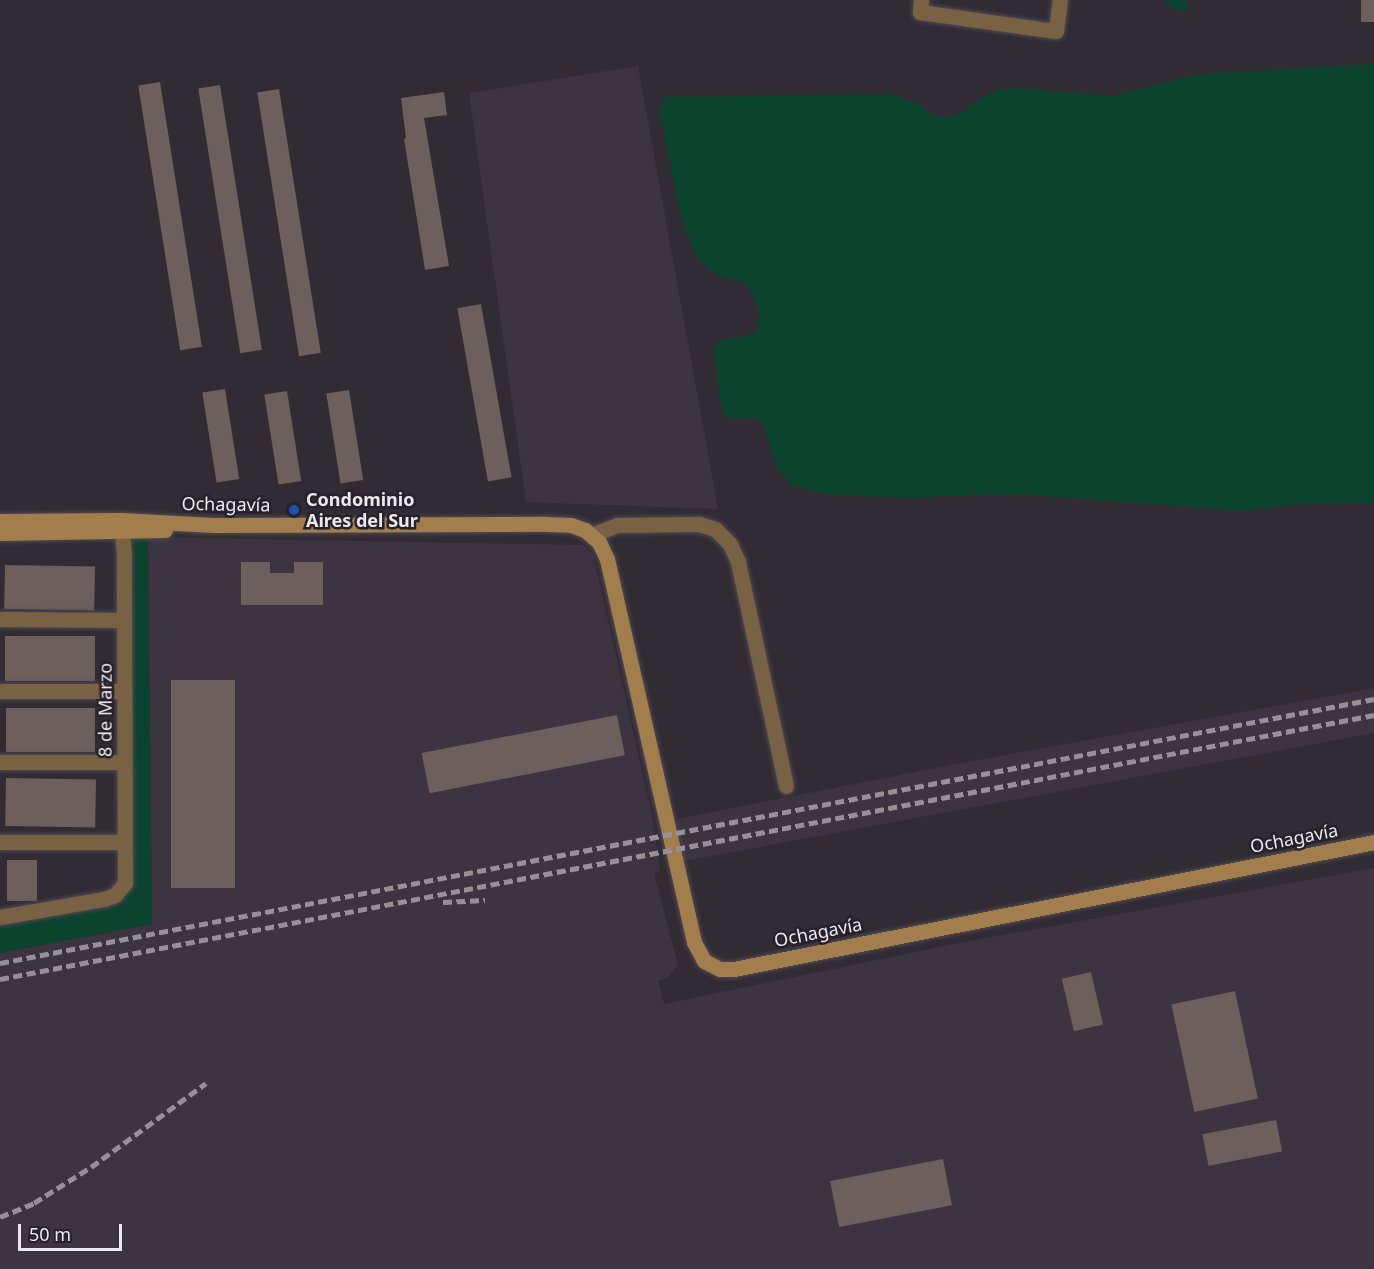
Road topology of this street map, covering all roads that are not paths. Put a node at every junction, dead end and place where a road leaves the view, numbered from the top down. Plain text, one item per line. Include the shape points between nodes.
1 (921, 0) edge
2 (1060, 0) edge
3 (0, 521) edge
4 (122, 526) junction
5 (0, 533) edge
6 (592, 535) junction
7 (0, 619) edge
8 (124, 620) junction
9 (0, 691) edge
10 (124, 691) junction
11 (0, 762) edge
12 (124, 762) junction
13 (786, 786) dead end
14 (0, 842) edge
15 (124, 842) junction
16 (1374, 842) edge
17 (0, 917) edge

1 - 2 street via 920,12 1056,31
3 - 4 main road
4 - 5 main road
4 - 6 main road, Ochagavía via 546,524 571,525
4 - 8 street, 8 de Marzo
6 - 13 street via 617,525 699,524 715,529 730,544 738,562
6 - 16 main road, Ochagavía via 607,559 694,942 700,956 715,967 734,969
7 - 8 street
8 - 10 street, 8 de Marzo
9 - 10 street
10 - 12 street, 8 de Marzo
11 - 12 street
12 - 15 street, 8 de Marzo
14 - 15 street
15 - 17 street, 8 de Marzo via 125,883 115,895

